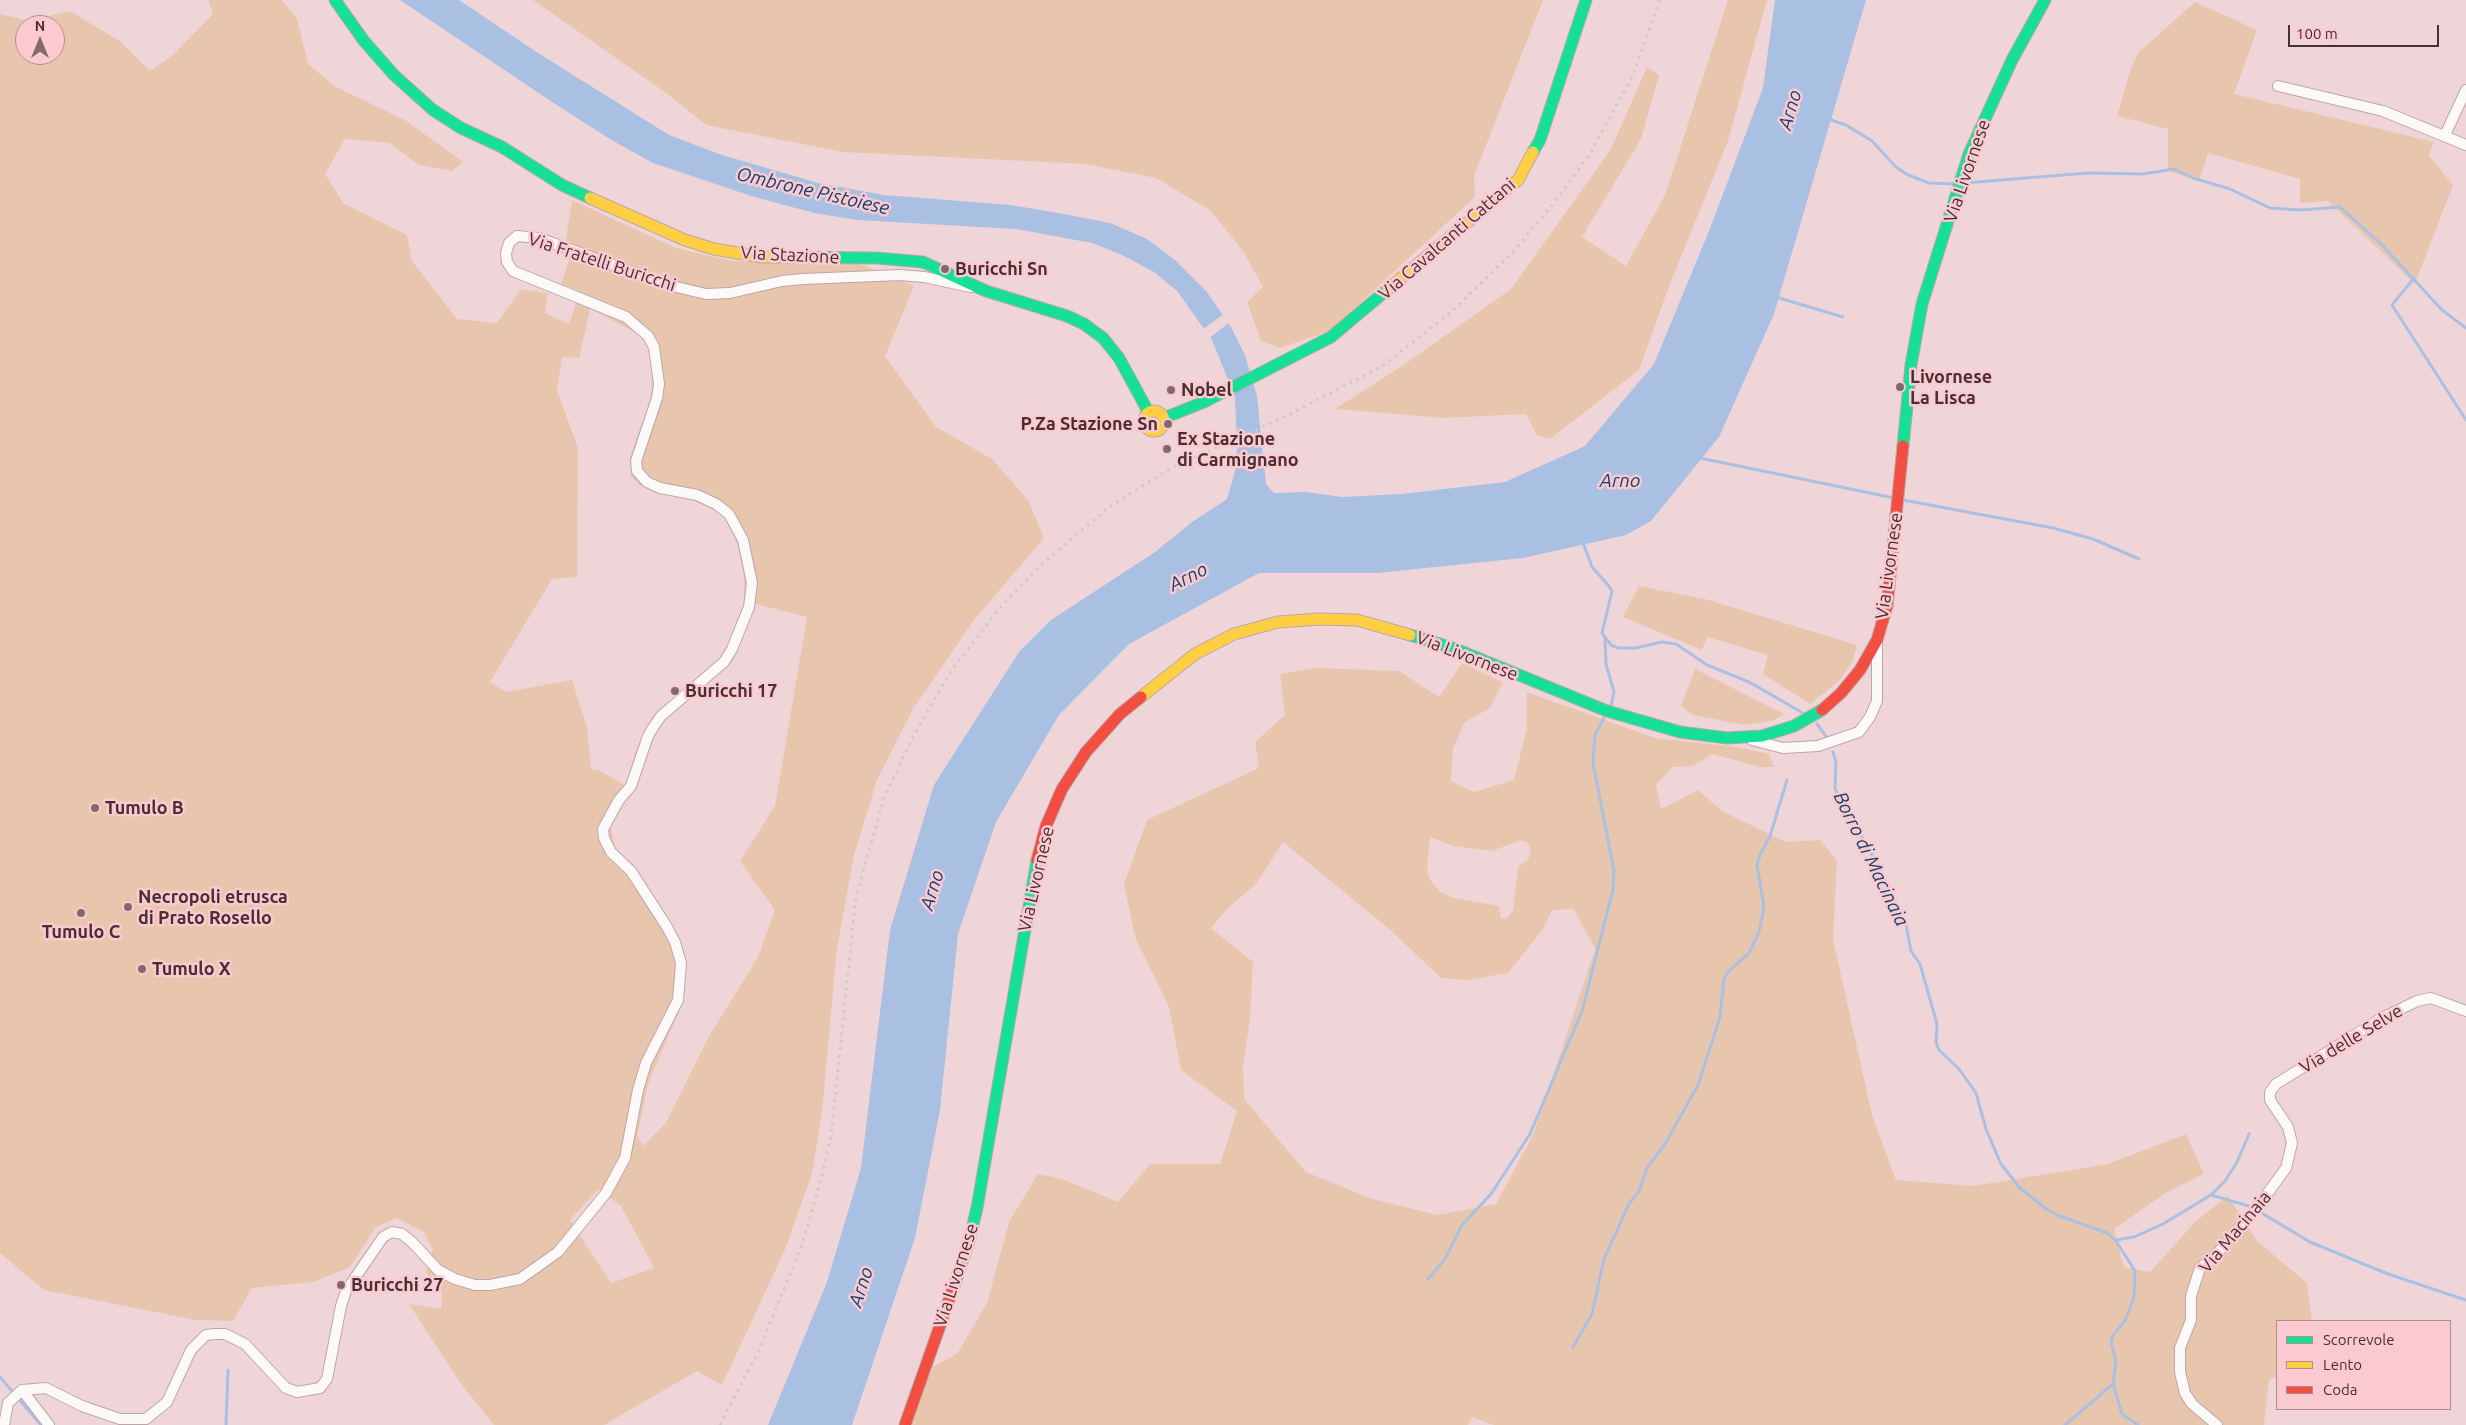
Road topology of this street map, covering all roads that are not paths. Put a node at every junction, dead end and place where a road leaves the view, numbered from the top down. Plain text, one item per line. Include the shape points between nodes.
1 (335, 0) edge
2 (1586, 0) edge
3 (2045, 0) edge
4 (2278, 86) dead end
5 (2466, 90) edge
6 (2445, 135) junction
7 (2466, 145) edge
8 (986, 291) junction
9 (1239, 384) joint
10 (1149, 413) junction
11 (1164, 418) junction
12 (1877, 640) junction
13 (1741, 737) junction
14 (2466, 1011) edge
15 (2270, 1092) joint
16 (22, 1390) junction
17 (4, 1425) edge
18 (49, 1425) edge
19 (905, 1425) edge
20 (2217, 1425) edge

1 - 8 main road, Via Stazione via 394,76 433,110 461,128 502,147 562,185 685,240 761,257 876,258 923,262
2 - 9 main road, Via Cavalcanti Cattani via 1540,140 1518,180 1331,337
3 - 12 main road, Via Livornese via 2012,60 1969,154 1922,304 1911,365 1887,606
4 - 6 street via 2383,111
5 - 6 street
6 - 7 street
8 - 10 main road, Via Stazione via 1067,316 1104,338 1119,358
8 - 16 street, Via Fratelli Buricchi via 900,275 803,278 730,293 706,294 668,285 539,238 517,236 509,243 507,262 513,271 626,317 648,336 654,347 659,384 636,461 637,471 647,482 660,488 697,495 729,514 743,540 752,584 749,606 732,650 724,662 657,721 648,736 631,786 603,829 611,852 631,871 667,927 681,963 678,1000 646,1063 625,1158 606,1193 558,1252 520,1279 474,1285 438,1270 402,1234 392,1232 383,1237 346,1291 327,1379 320,1388 297,1392 286,1388 245,1344 225,1334 206,1336 198,1341 167,1402 146,1419 120,1419 82,1406 46,1388
9 - 11 main road, Via Stazione
10 - 11 main road via 1158,412
10 - 11 main road, Via Stazione via 1144,423 1152,431 1160,429
12 - 13 main road, Via Livornese via 1860,670 1821,711 1794,726 1762,736
12 - 13 street via 1877,701 1859,732 1818,746 1783,748
13 - 19 main road, Via Livornese via 1680,732 1646,724 1453,648 1357,620 1319,618 1278,622 1234,634 1196,654 1153,686 1120,714 1086,752 1062,789 1046,826 1036,863 977,1208 968,1245
14 - 15 street, Via delle Selve via 2431,998 2417,1001 2374,1023 2276,1084
15 - 20 street, Via Macinaia via 2270,1100 2288,1127 2292,1142 2286,1168 2254,1212 2200,1268 2191,1296 2191,1320 2180,1348 2180,1372 2185,1393 2192,1404
16 - 17 street via 8,1403
16 - 18 street

